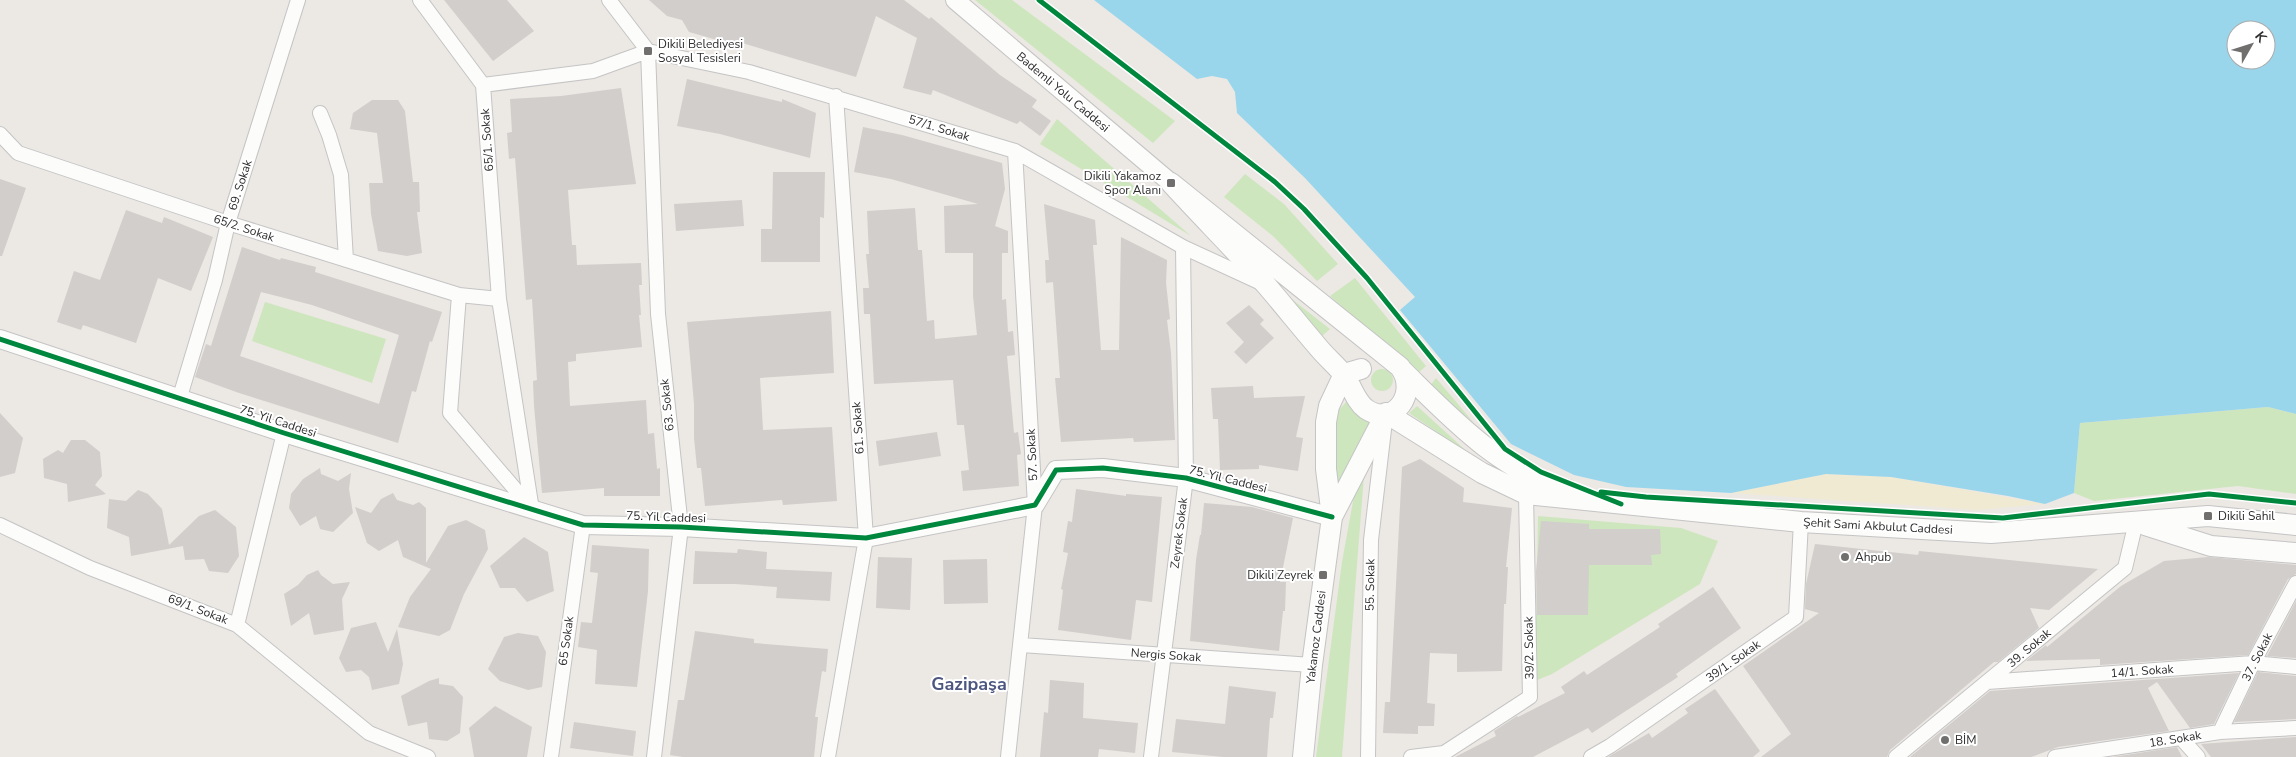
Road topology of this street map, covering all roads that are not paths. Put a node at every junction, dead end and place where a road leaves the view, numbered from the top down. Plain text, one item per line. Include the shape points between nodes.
1 (298, 0) edge
2 (420, 0) edge
3 (609, 0) edge
4 (955, 0) edge
5 (648, 51) junction
6 (483, 85) junction
7 (836, 96) junction
8 (320, 113) dead end
9 (0, 134) edge
10 (1015, 151) junction
11 (1171, 183) junction
12 (228, 223) junction
13 (1183, 248) junction
14 (346, 260) junction
15 (1266, 285) junction
16 (459, 295) junction
17 (499, 299) junction
18 (0, 339) edge
19 (1400, 367) junction
20 (1352, 372) junction
21 (179, 400) junction
22 (1386, 413) junction
23 (284, 434) junction
24 (1186, 478) junction
25 (1526, 494) junction
26 (1620, 504) junction
27 (1035, 505) junction
28 (532, 510) junction
29 (1332, 517) junction
30 (1801, 522) junction
31 (2136, 522) junction
32 (0, 525) edge
33 (583, 525) junction
34 (2296, 525) edge
35 (681, 527) junction
36 (866, 538) junction
37 (2296, 553) edge
38 (2296, 583) edge
39 (237, 624) junction
40 (1021, 645) junction
41 (1164, 655) junction
42 (2253, 663) junction
43 (1312, 665) junction
44 (2296, 667) edge
45 (1987, 682) junction
46 (2296, 728) edge
47 (2220, 732) junction
48 (2181, 738) junction
49 (428, 757) edge
50 (551, 757) edge
51 (654, 757) edge
52 (828, 757) edge
53 (1008, 757) edge
54 (1151, 757) edge
55 (1303, 757) edge
56 (1368, 757) edge
57 (1412, 757) edge
58 (1591, 757) edge
59 (1896, 757) edge
60 (2055, 757) edge
61 (2198, 757) edge

1 - 12 street, 69. Sokak
2 - 6 street
3 - 5 street
4 - 11 street, Bademli Yolu Caddesi
5 - 6 street via 593,71
5 - 7 street, 57/1. Sokak via 749,72
5 - 35 street, 63. Sokak via 658,314
6 - 17 street, 65/1. Sokak
7 - 10 street, 57/1. Sokak
7 - 36 street, 61. Sokak
8 - 14 street via 341,175
9 - 12 street, 65/2. Sokak via 18,153
10 - 13 street, 57/1. Sokak
10 - 27 street, 57. Sokak
11 - 15 main road
11 - 19 main road, Şehit Sami Akbulut Caddesi
12 - 14 street, 65/2. Sokak
12 - 21 street, 69. Sokak via 215,280
13 - 15 street, 57/1. Sokak
13 - 24 street, Zeyrek Sokak
14 - 16 street, 65/2. Sokak
15 - 20 main road via 1319,348
16 - 17 street, 65/2. Sokak
16 - 28 street via 450,413
17 - 28 street, 65/1. Sokak
18 - 21 street, 75. Yil Caddesi
19 - 20 main road via 1380,360
19 - 22 main road via 1408,382 1406,398 1401,405
19 - 26 main road, Şehit Sami Akbulut Caddesi via 1470,436 1509,464 1548,484
20 - 22 main road via 1355,394 1365,408
20 - 29 main road via 1329,406 1326,422 1326,468
21 - 23 street, 75. Yil Caddesi
22 - 25 main road, Şehit Sami Akbulut Caddesi via 1482,473
22 - 29 main road
22 - 56 street, 55. Sokak via 1371,540
23 - 28 street, 75. Yil Caddesi
23 - 39 street
24 - 27 street, 75. Yil Caddesi via 1103,468 1056,470
24 - 29 street, 75. Yil Caddesi
24 - 41 street, Zeyrek Sokak
25 - 26 main road, Şehit Sami Akbulut Caddesi
25 - 57 street, 39/2. Sokak via 1530,697 1444,753
26 - 30 main road, Şehit Sami Akbulut Caddesi
27 - 36 street, 75. Yil Caddesi
27 - 40 street, 57. Sokak
28 - 33 street, 75. Yil Caddesi
29 - 43 main road, Yakamoz Caddesi
30 - 31 main road, Şehit Sami Akbulut Caddesi via 1991,533
30 - 58 street, 39/1. Sokak via 1796,617
31 - 34 main road, Şehit Sami Akbulut Caddesi via 2208,516
31 - 37 main road, Şehit Sami Akbulut Caddesi via 2211,546
31 - 45 street, 39. Sokak via 2125,568
32 - 39 street, 69/1. Sokak via 90,568
33 - 35 street, 75. Yil Caddesi
33 - 50 street, 65 Sokak
35 - 36 street, 75. Yil Caddesi
35 - 51 street, 63. Sokak
36 - 52 street, 61. Sokak
38 - 42 street, 37. Sokak
39 - 49 street, 69/1. Sokak via 369,733
40 - 41 street, Nergis Sokak
40 - 53 street, 57. Sokak
41 - 43 street, Nergis Sokak
41 - 54 street, Zeyrek Sokak
42 - 44 street, 14/1. Sokak
42 - 45 street, 14/1. Sokak
42 - 47 street, 37. Sokak
43 - 55 main road, Yakamoz Caddesi
45 - 59 street, 39. Sokak
46 - 47 street, 18. Sokak
47 - 48 street, 18. Sokak
48 - 60 street, 18. Sokak
48 - 61 street

